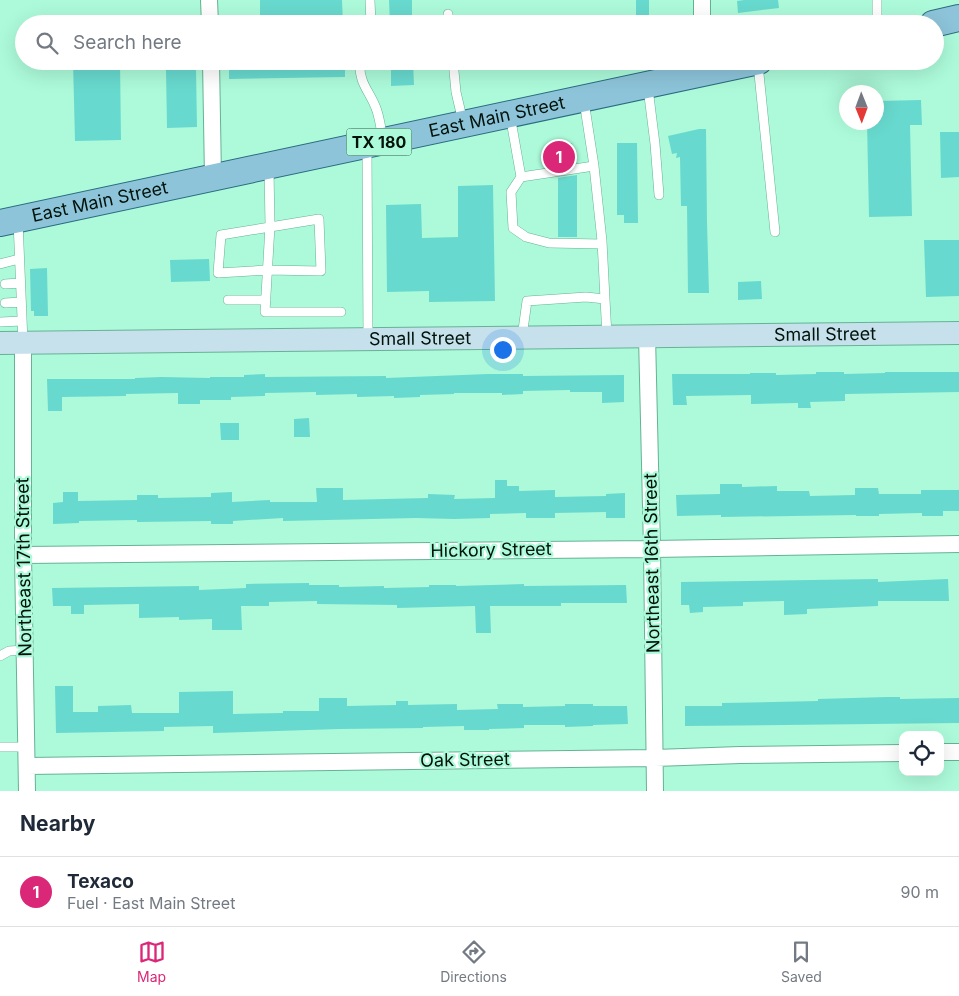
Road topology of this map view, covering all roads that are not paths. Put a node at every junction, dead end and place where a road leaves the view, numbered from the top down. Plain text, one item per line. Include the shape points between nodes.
1 (209, 0) edge
2 (370, 0) edge
3 (702, 0) edge
4 (877, 0) edge
5 (210, 15) edge
6 (371, 15) edge
7 (702, 15) edge
8 (878, 15) edge
9 (959, 18) edge
10 (944, 21) edge
11 (210, 70) edge
12 (359, 70) edge
13 (454, 70) edge
14 (694, 70) edge
15 (759, 70) edge
16 (647, 85) junction
17 (584, 99) junction
18 (510, 114) junction
19 (464, 124) junction
20 (375, 143) junction
21 (269, 166) junction
22 (594, 166) junction
23 (213, 178) junction
24 (521, 178) junction
25 (659, 195) dead end
26 (9, 221) edge
27 (270, 226) junction
28 (775, 232) dead end
29 (602, 244) junction
30 (19, 260) junction
31 (0, 264) edge
32 (268, 270) junction
33 (20, 283) junction
34 (5, 284) dead end
35 (604, 299) junction
36 (228, 300) dead end
37 (266, 300) junction
38 (21, 302) junction
39 (5, 303) dead end
40 (342, 312) dead end
41 (0, 322) edge
42 (22, 332) junction
43 (959, 333) edge
44 (607, 336) junction
45 (647, 336) junction
46 (522, 338) junction
47 (368, 339) junction
48 (0, 343) edge
49 (959, 544) edge
50 (652, 549) junction
51 (23, 555) junction
52 (8, 652) edge
53 (0, 747) edge
54 (27, 747) junction
55 (944, 752) edge
56 (959, 752) edge
57 (899, 753) edge
58 (655, 758) junction
59 (27, 766) junction
60 (27, 791) edge
61 (655, 791) edge

1 - 5 street
2 - 6 lane
3 - 7 street
4 - 8 lane
9 - 10 main road
11 - 23 street
12 - 20 lane via 377,110
13 - 19 lane
14 - 16 main road, East Main Street / TX 180
15 - 28 lane
16 - 17 main road, East Main Street / TX 180
16 - 25 lane
17 - 18 main road, East Main Street / TX 180
17 - 22 lane
18 - 19 main road, East Main Street / TX 180
18 - 24 lane
19 - 20 main road, East Main Street / TX 180
20 - 21 main road, East Main Street / TX 180
20 - 47 lane
21 - 23 main road, East Main Street / TX 180
21 - 27 lane
22 - 24 lane
22 - 29 lane
23 - 26 main road, East Main Street / TX 180
24 - 29 lane via 512,192 513,228 526,237 549,243
26 - 30 lane
27 - 32 lane
27 - 32 lane via 220,234 218,274
27 - 32 lane via 320,219 321,271
29 - 35 lane
30 - 31 lane
30 - 33 lane
32 - 37 lane
33 - 34 lane
33 - 38 lane
35 - 44 lane
35 - 46 lane via 527,301
36 - 37 lane
37 - 40 lane via 265,312
38 - 39 lane
38 - 42 lane
41 - 42 lane
42 - 47 street, Small Street
42 - 48 street, Small Street
42 - 51 street, Northeast 17th Street
43 - 45 street, Small Street
44 - 45 street, Small Street
44 - 46 street, Small Street
45 - 50 street, Northeast 16th Street
46 - 47 street, Small Street
49 - 50 street, Hickory Street
50 - 51 street, Hickory Street
50 - 58 street, Northeast 16th Street
51 - 52 street, Northeast 17th Street
52 - 54 street, Northeast 17th Street
53 - 54 lane
54 - 59 street, Northeast 17th Street
55 - 56 street
57 - 58 street, Oak Street
58 - 59 street, Oak Street
58 - 61 street, Northeast 16th Street
59 - 60 street, Northeast 17th Street

